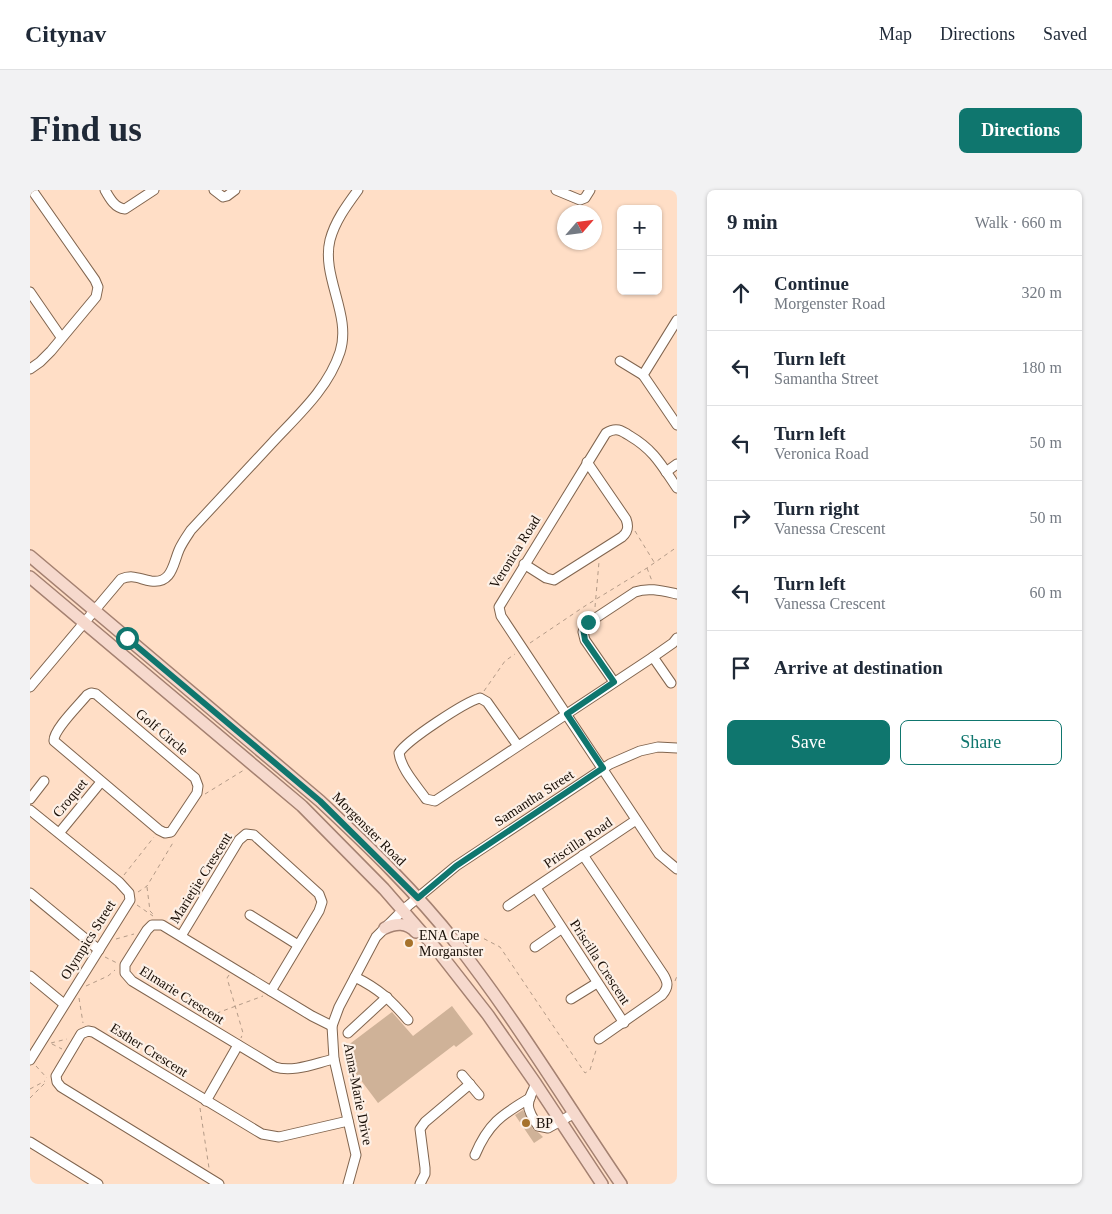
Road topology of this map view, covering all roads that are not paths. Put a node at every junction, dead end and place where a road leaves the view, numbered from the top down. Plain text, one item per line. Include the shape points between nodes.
1 (32, 190) edge
2 (104, 190) edge
3 (154, 190) edge
4 (214, 190) edge
5 (235, 190) edge
6 (358, 190) edge
7 (556, 190) edge
8 (590, 190) edge
9 (30, 292) edge
10 (677, 320) edge
11 (61, 337) junction
12 (620, 361) dead end
13 (30, 369) edge
14 (643, 375) junction
15 (677, 425) edge
16 (587, 462) junction
17 (677, 464) edge
18 (666, 472) junction
19 (677, 488) edge
20 (30, 556) edge
21 (524, 564) junction
22 (30, 577) edge
23 (677, 594) edge
24 (94, 610) junction
25 (84, 622) junction
26 (677, 638) edge
27 (653, 658) junction
28 (614, 682) junction
29 (671, 682) dead end
30 (30, 687) edge
31 (567, 714) junction
32 (518, 746) junction
33 (677, 748) edge
34 (603, 768) junction
35 (44, 781) dead end
36 (101, 782) junction
37 (30, 799) edge
38 (30, 810) edge
39 (636, 820) junction
40 (60, 832) junction
41 (583, 855) junction
42 (677, 869) edge
43 (536, 888) junction
44 (30, 893) edge
45 (418, 898) junction
46 (508, 906) dead end
47 (403, 910) junction
48 (250, 915) dead end
49 (384, 928) junction
50 (561, 929) junction
51 (181, 936) junction
52 (298, 945) junction
53 (535, 946) dead end
54 (99, 950) junction
55 (438, 951) junction
56 (30, 976) edge
57 (355, 977) junction
58 (597, 983) junction
59 (270, 991) junction
60 (387, 998) junction
61 (571, 999) dead end
62 (64, 1004) junction
63 (408, 1020) dead end
64 (624, 1023) junction
65 (332, 1026) junction
66 (348, 1033) dead end
67 (599, 1039) road end
68 (238, 1045) junction
69 (30, 1059) edge
70 (334, 1059) junction
71 (462, 1075) dead end
72 (470, 1084) junction
73 (536, 1084) junction
74 (479, 1095) dead end
75 (530, 1098) junction
76 (206, 1101) junction
77 (573, 1114) junction
78 (348, 1121) junction
79 (561, 1122) junction
80 (30, 1142) edge
81 (475, 1155) dead end
82 (205, 1176) junction
83 (98, 1184) edge
84 (200, 1184) edge
85 (219, 1184) edge
86 (348, 1184) edge
87 (420, 1184) edge
88 (602, 1184) edge
89 (621, 1184) edge

1 - 11 street via 98,287 96,297
2 - 3 street via 119,208 126,210
4 - 5 street via 227,196
6 - 24 street via 339,218 330,240 329,258 342,330 340,353 326,380 292,425 191,530 168,577 158,581 125,577
7 - 8 street via 580,200
9 - 11 street
10 - 14 street
11 - 13 street via 51,351
12 - 14 street
14 - 15 street
16 - 18 street, Veronica Road via 606,433 620,429 649,448
16 - 21 street, Veronica Road
16 - 21 street via 626,519 628,529 622,537 554,580
17 - 18 street
18 - 19 street, Veronica Road
20 - 24 main road, Morgenster Road
21 - 31 street, Veronica Road via 498,607
22 - 25 main road
23 - 28 street via 651,589 634,592 585,625 584,636
24 - 25 street
24 - 45 main road, Morgenster Road via 320,801
25 - 30 street
25 - 47 main road via 302,806
26 - 27 street
27 - 28 street
27 - 29 street
28 - 31 street
31 - 32 street
31 - 34 street, Veronica Road
32 - 32 street via 435,800 426,799 399,753 407,743 476,699 487,702
33 - 34 street, Samantha Street via 640,751
34 - 39 street, Veronica Road
34 - 45 street, Samantha Street via 456,866
35 - 37 street
36 - 36 street, Golf Circle via 53,739 59,727 92,693 195,778 198,786 171,832 165,833
36 - 40 street, Croquet
38 - 40 street, Olympics Street
39 - 41 street, Priscilla Road
39 - 42 street, Veronica Road via 659,854
40 - 54 street, Olympics Street via 119,882 129,896
41 - 43 street, Priscilla Road
41 - 64 street, Priscilla Crescent via 663,974 667,985 662,995
43 - 46 street, Priscilla Road
43 - 50 street, Priscilla Crescent
44 - 54 street
45 - 47 street, Samantha Street
45 - 77 main road, Morgenster Road via 494,995
47 - 49 street, Anna-Marie Drive
47 - 55 main road
48 - 52 street
49 - 55 main road via 394,924 408,926
49 - 57 street, Anna-Marie Drive
50 - 53 street
50 - 58 street, Priscilla Crescent
51 - 52 street, Marietjie Crescent via 239,840 251,834 319,894 321,908
51 - 59 street
51 - 68 street, Elmarie Crescent via 159,924 152,925 126,963 127,977
52 - 59 street, Marietjie Crescent
54 - 62 street, Olympics Street
55 - 73 main road
56 - 62 street
57 - 60 street via 374,986
57 - 65 street, Anna-Marie Drive
58 - 61 street
58 - 64 street, Priscilla Crescent
59 - 65 street
60 - 63 street
60 - 66 street
62 - 69 street, Olympics Street
64 - 67 street
65 - 70 street, Anna-Marie Drive
68 - 70 street, Elmarie Crescent via 281,1068
68 - 76 street
70 - 78 street, Anna-Marie Drive
71 - 72 street
72 - 74 street
72 - 87 street via 422,1125 420,1135 425,1174
73 - 75 street
73 - 79 main road
75 - 79 street via 528,1108 538,1126 548,1128
75 - 81 street via 495,1121
76 - 78 street, Esther Crescent via 257,1133 270,1136
76 - 82 street, Esther Crescent via 93,1032 83,1033 56,1076 61,1087
77 - 79 street
77 - 89 main road, Morgenster Road
78 - 86 street, Anna-Marie Drive via 356,1155
79 - 88 main road
80 - 83 street
82 - 84 street
82 - 85 street

